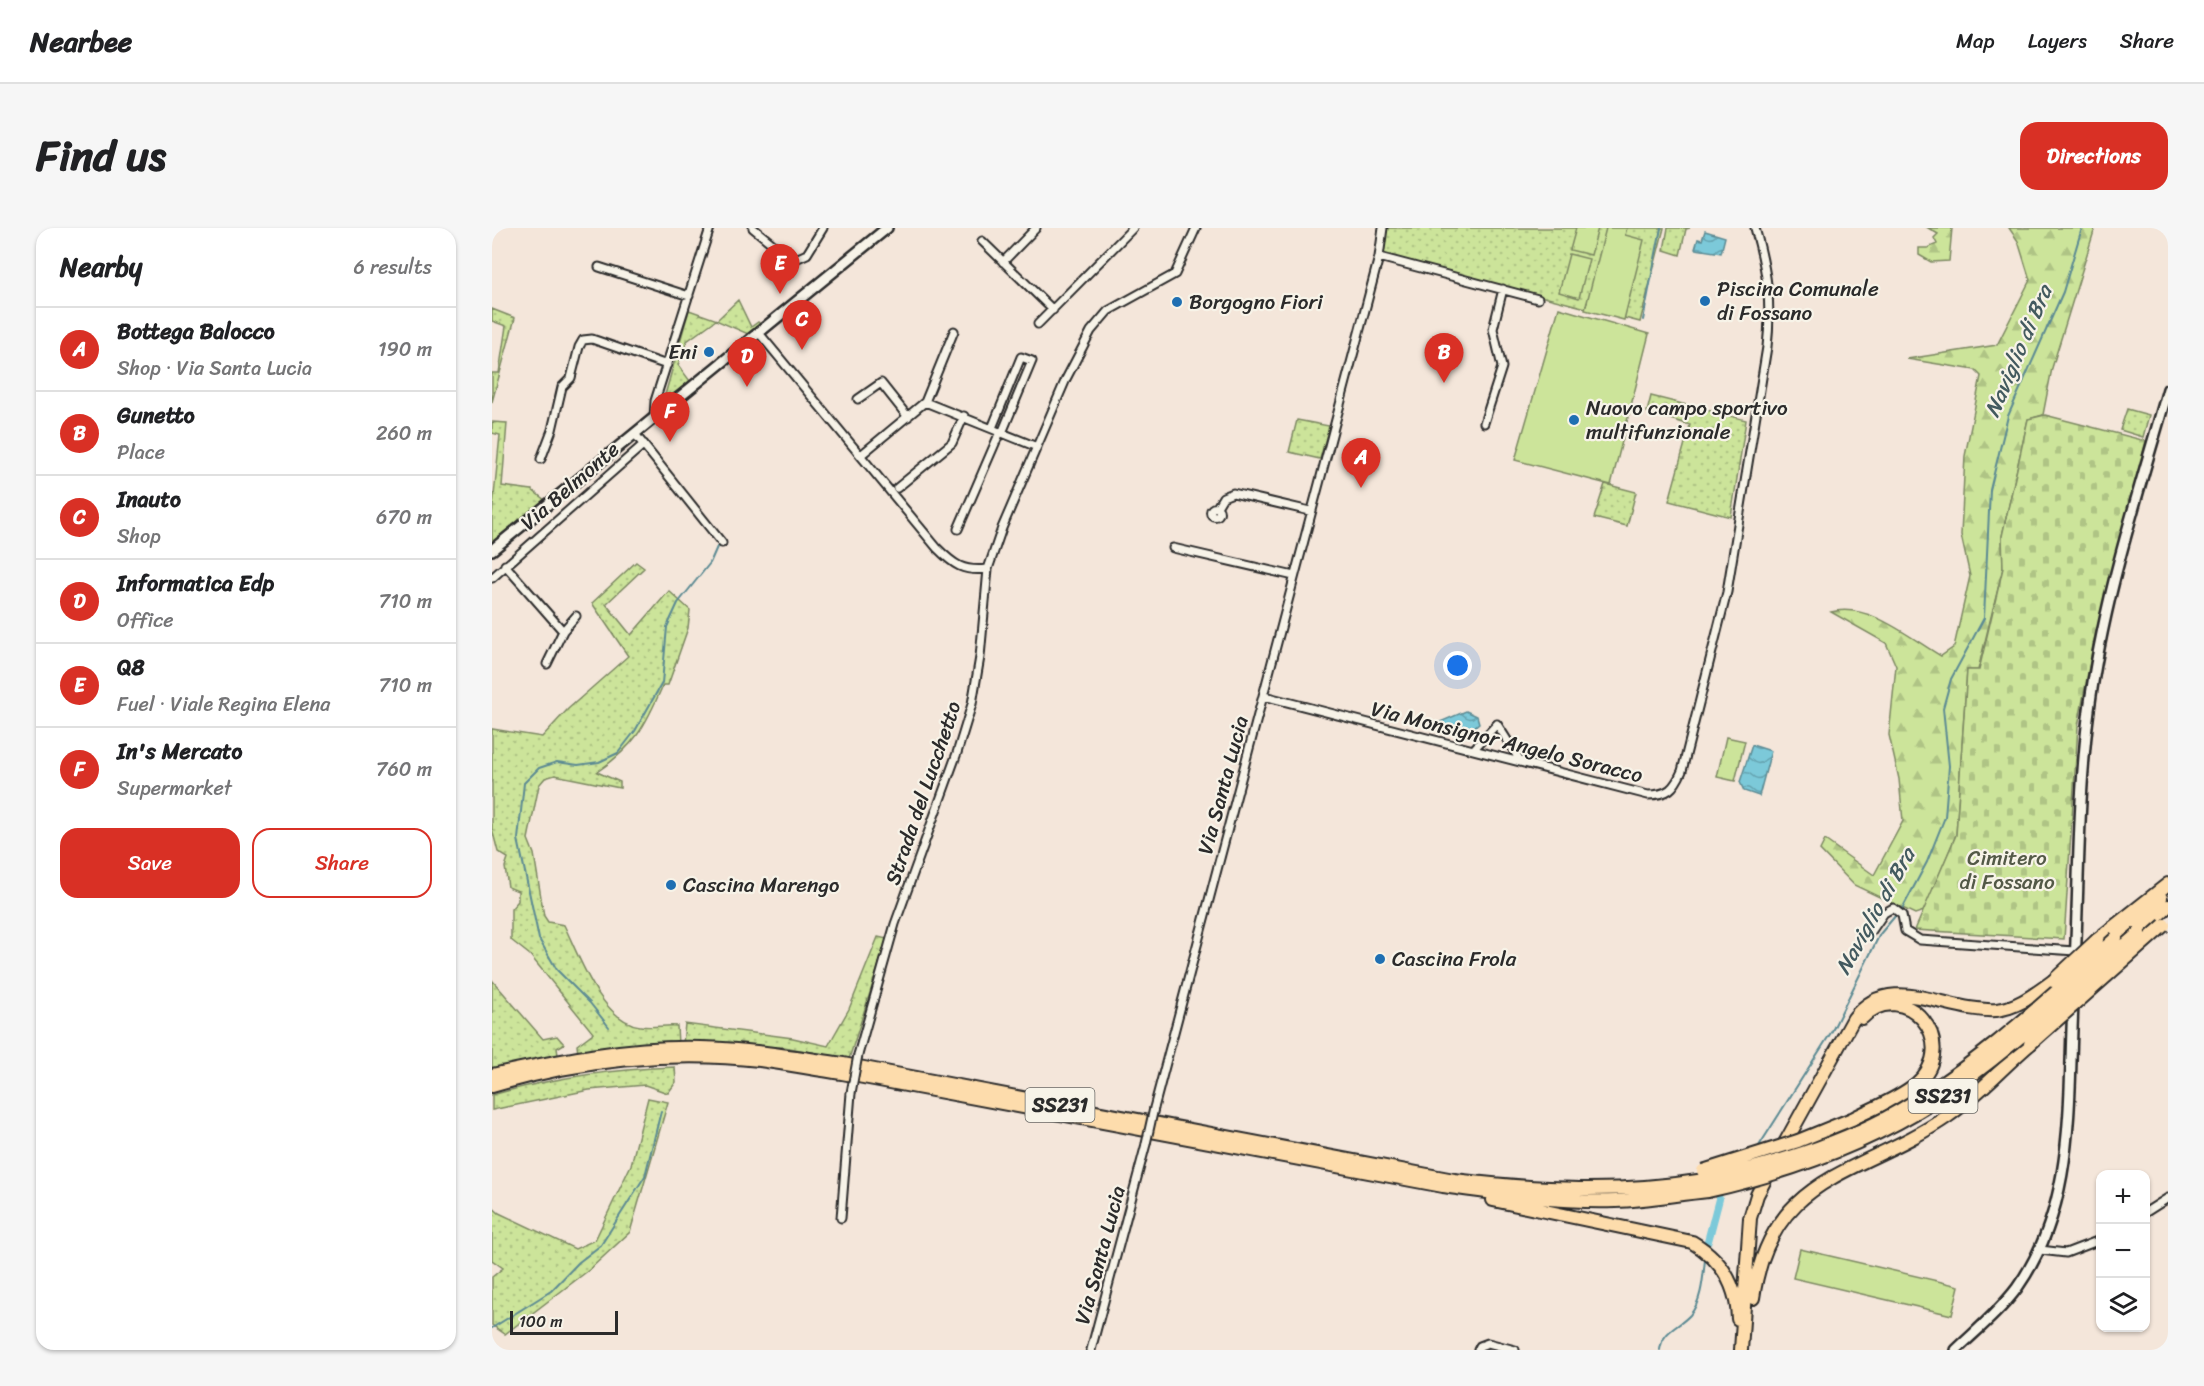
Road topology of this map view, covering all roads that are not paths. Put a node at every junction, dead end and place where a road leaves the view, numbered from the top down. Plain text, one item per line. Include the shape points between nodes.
1 (710, 228) edge
2 (753, 228) edge
3 (823, 228) edge
4 (887, 228) edge
5 (1036, 228) edge
6 (1133, 228) edge
7 (1383, 228) edge
8 (1755, 228) edge
9 (1193, 229) edge
10 (982, 241) dead end
11 (1379, 258) junction
12 (1003, 262) junction
13 (599, 267) dead end
14 (1503, 289) junction
15 (689, 296) junction
16 (1538, 299) dead end
17 (1053, 310) junction
18 (1038, 324) dead end
19 (954, 331) dead end
20 (759, 333) junction
21 (667, 365) junction
22 (2168, 389) edge
23 (858, 399) dead end
24 (925, 402) junction
25 (964, 416) junction
26 (908, 417) junction
27 (654, 420) junction
28 (1484, 423) dead end
29 (998, 431) junction
30 (635, 434) junction
31 (644, 444) junction
32 (1037, 447) junction
33 (861, 455) junction
34 (541, 459) dead end
35 (897, 488) dead end
36 (1217, 507) dead end
37 (1310, 511) junction
38 (958, 529) dead end
39 (722, 543) dead end
40 (1173, 548) dead end
41 (492, 550) edge
42 (505, 565) junction
43 (988, 569) junction
44 (1294, 576) junction
45 (492, 578) edge
46 (576, 616) dead end
47 (563, 631) junction
48 (546, 664) dead end
49 (1264, 696) junction
50 (1473, 750) junction
51 (1521, 762) junction
52 (2168, 884) edge
53 (2168, 891) edge
54 (2168, 906) edge
55 (2166, 922) edge
56 (1871, 932) dead end
57 (2075, 951) junction
58 (1841, 1041) junction
59 (492, 1075) edge
60 (492, 1086) edge
61 (1705, 1181) junction
62 (1443, 1186) junction
63 (2168, 1198) edge
64 (2150, 1209) edge
65 (842, 1218) dead end
66 (2096, 1242) edge
67 (2040, 1250) junction
68 (1746, 1299) junction
69 (1091, 1350) edge
70 (1478, 1350) edge
71 (1515, 1350) edge
72 (1740, 1350) edge
73 (1748, 1350) edge
74 (1956, 1350) edge

1 - 15 street
2 - 3 street via 786,255 798,258 807,254
4 - 20 main road
5 - 12 street
6 - 17 street
7 - 11 street, Via Santa Lucia
8 - 51 street, Via Monsignor Angelo Soracco via 1770,296 1767,347 1727,592 1677,784 1668,793 1648,795
9 - 32 street, Strada del Lucchetto via 1172,278 1108,311 1097,324 1066,379
10 - 12 street
11 - 14 street
11 - 37 street, Via Santa Lucia
12 - 17 street
13 - 15 street
14 - 16 street
14 - 28 street via 1493,329 1502,367
15 - 21 street
17 - 18 street
19 - 24 street
20 - 27 main road
20 - 33 street
21 - 27 street via 655,401
21 - 34 street via 592,339 583,340 571,378 562,387
22 - 57 main road via 2117,569 2093,682 2083,776
23 - 26 street via 881,383
24 - 25 street
24 - 26 street
25 - 29 street
25 - 35 street via 952,443
26 - 33 street
27 - 30 main road
29 - 29 street via 1022,357 1032,361
29 - 32 street
29 - 38 street
30 - 31 street
30 - 41 main road
31 - 39 street
31 - 42 street, Via Belmonte
32 - 43 street, Strada del Lucchetto
33 - 43 street via 951,562 966,570
36 - 37 street via 1223,497 1233,493
37 - 44 street, Via Santa Lucia
40 - 44 street
42 - 45 street, Via Belmonte
42 - 47 street
43 - 65 street, Strada del Lucchetto, bridge via 972,704 895,924 858,1055 851,1093
44 - 49 street, Via Santa Lucia
46 - 47 street
47 - 48 street
49 - 50 street, Via Monsignor Angelo Soracco
49 - 69 street, Via Santa Lucia, bridge
50 - 51 street, Via Monsignor Angelo Soracco
50 - 51 street via 1497,724
52 - 58 highway, bridge via 2025,1001 1998,1010 1902,994 1870,1000
53 - 61 highway, SS231, bridge via 1989,1048 1903,1108 1826,1145
54 - 61 highway, SS231, bridge via 2023,1034 1935,1101 1865,1139 1788,1170
55 - 73 highway, bridge via 1948,1116 1830,1178 1782,1216 1756,1272
56 - 57 street via 1884,913 1893,908 1902,915 1905,931 1920,940
57 - 67 main road via 2063,1176 2051,1225
58 - 61 highway, bridge via 1867,1012 1895,1004 1926,1020 1933,1041 1932,1061 1917,1083 1852,1119
58 - 68 highway via 1753,1206
59 - 61 highway, SS231 via 617,1052 700,1048 755,1051 843,1064 1454,1180 1583,1191
60 - 62 highway, SS231 via 575,1066 620,1060 759,1060
61 - 62 highway, SS231 via 1618,1201 1530,1198
62 - 72 highway via 1692,1242 1712,1256 1729,1278 1736,1299
63 - 64 street
66 - 67 street via 2066,1253
67 - 74 main road via 2010,1296
68 - 72 highway
68 - 73 highway
70 - 71 street via 1488,1343

